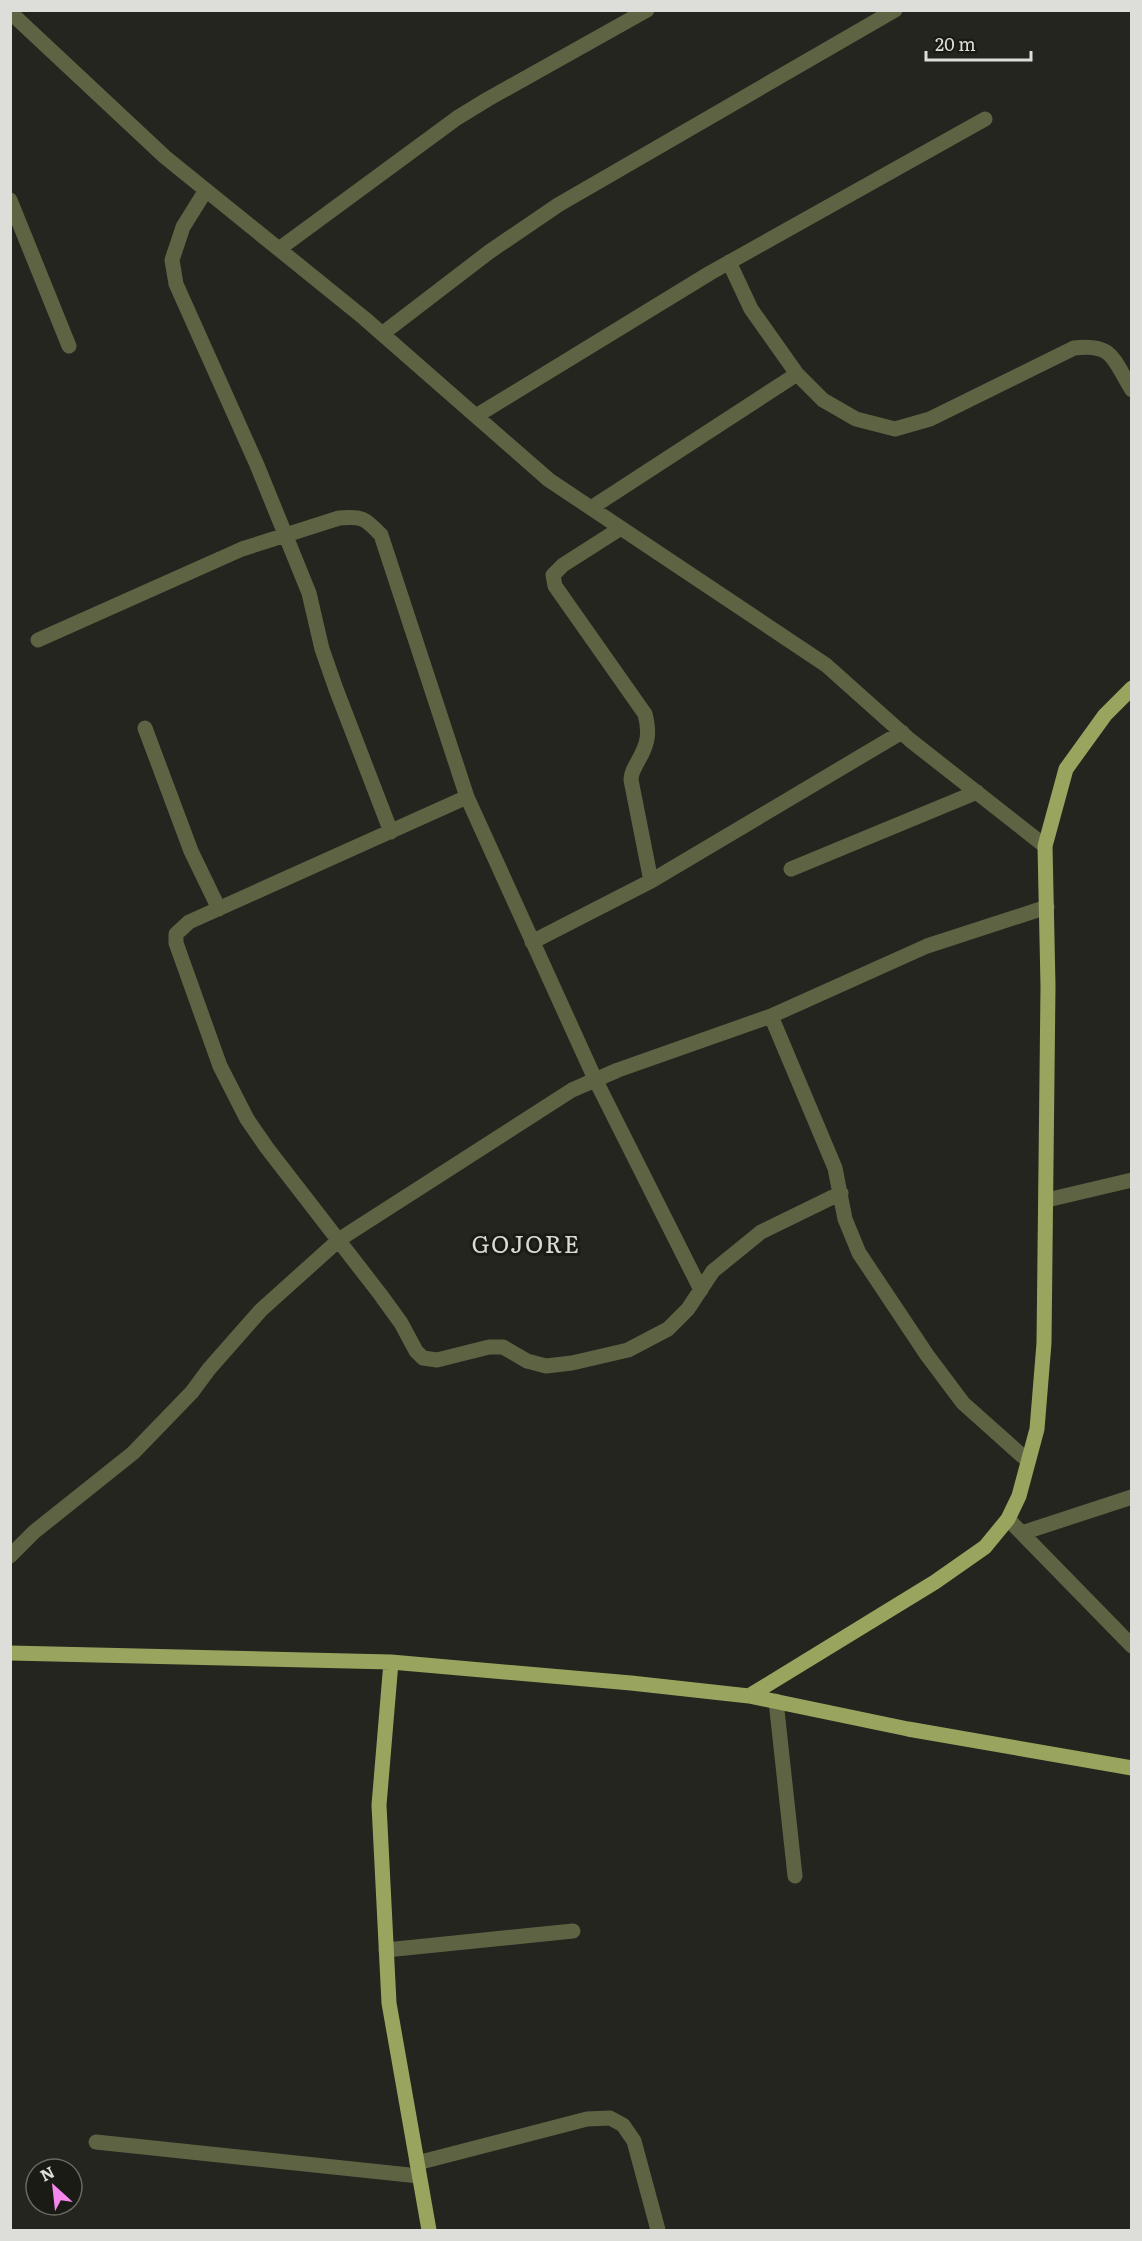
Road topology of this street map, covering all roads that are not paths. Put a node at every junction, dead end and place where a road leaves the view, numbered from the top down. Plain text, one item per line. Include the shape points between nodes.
1 (646, 10) edge
2 (895, 10) edge
3 (14, 23) edge
4 (985, 119) dead end
5 (206, 190) junction
6 (10, 200) edge
7 (279, 249) junction
8 (729, 262) junction
9 (382, 333) junction
10 (69, 346) dead end
11 (797, 374) junction
12 (1131, 390) edge
13 (476, 416) junction
14 (591, 508) junction
15 (621, 528) junction
16 (286, 535) junction
17 (38, 640) dead end
18 (1131, 688) edge
19 (145, 728) dead end
20 (902, 732) junction
21 (977, 792) junction
22 (466, 797) junction
23 (391, 832) junction
24 (1045, 846) junction
25 (790, 869) dead end
26 (651, 881) junction
27 (1047, 907) junction
28 (219, 909) junction
29 (532, 942) junction
30 (771, 1016) junction
31 (595, 1079) junction
32 (1131, 1180) edge
33 (841, 1193) junction
34 (1047, 1200) junction
35 (340, 1239) junction
36 (701, 1290) junction
37 (1028, 1461) junction
38 (1131, 1497) edge
39 (1008, 1519) junction
40 (1022, 1533) junction
41 (10, 1556) edge
42 (1131, 1646) edge
43 (10, 1653) edge
44 (391, 1662) junction
45 (749, 1696) junction
46 (776, 1701) junction
47 (1131, 1768) edge
48 (795, 1876) dead end
49 (573, 1931) dead end
50 (386, 1950) junction
51 (96, 2142) dead end
52 (418, 2169) junction
53 (429, 2230) edge
54 (658, 2230) edge

1 - 7 street via 457,118
2 - 9 street via 558,205
3 - 5 street
4 - 8 street
5 - 7 street
5 - 16 street via 183,227 172,260 176,284
6 - 10 street
7 - 9 street
8 - 11 street via 752,309
8 - 13 street
9 - 13 street
11 - 12 street via 823,400 856,419 895,429 930,419 1074,348 1102,348
11 - 14 street
13 - 14 street via 549,480
14 - 15 street
15 - 20 street via 826,665
15 - 26 street via 563,565 554,575 555,586 645,714 647,744 631,780
16 - 17 street via 234,552
16 - 22 street via 339,518 355,517 367,519 381,535
16 - 23 street via 309,593 336,689
18 - 24 main road via 1105,715 1066,769
19 - 28 street via 191,851
20 - 21 street
20 - 26 street
21 - 24 street
21 - 25 street
22 - 23 street
22 - 29 street
23 - 28 street
24 - 27 main road
26 - 29 street
27 - 30 street via 927,946
27 - 34 main road
28 - 35 street via 182,927 176,934 176,943 220,1066 267,1148
29 - 31 street
30 - 31 street
30 - 33 street via 835,1168
31 - 35 street
31 - 36 street
32 - 34 street
33 - 36 street via 761,1232 713,1271
33 - 37 street via 845,1219 859,1253 927,1355 963,1403
34 - 37 main road via 1044,1343 1037,1429
35 - 36 street via 401,1323 416,1351 430,1360 503,1347 527,1361 546,1366 628,1350 668,1329
35 - 41 street via 261,1310 192,1392 133,1453
37 - 39 main road
38 - 40 street
39 - 40 street
39 - 45 main road via 985,1547 935,1582
40 - 42 street
43 - 44 main road
44 - 45 main road
44 - 50 main road via 379,1805
45 - 46 main road
46 - 47 main road via 908,1729
46 - 48 street
49 - 50 street
50 - 52 main road via 389,2003
51 - 52 street
52 - 53 main road
52 - 54 street via 587,2120 610,2118 623,2125 634,2141

